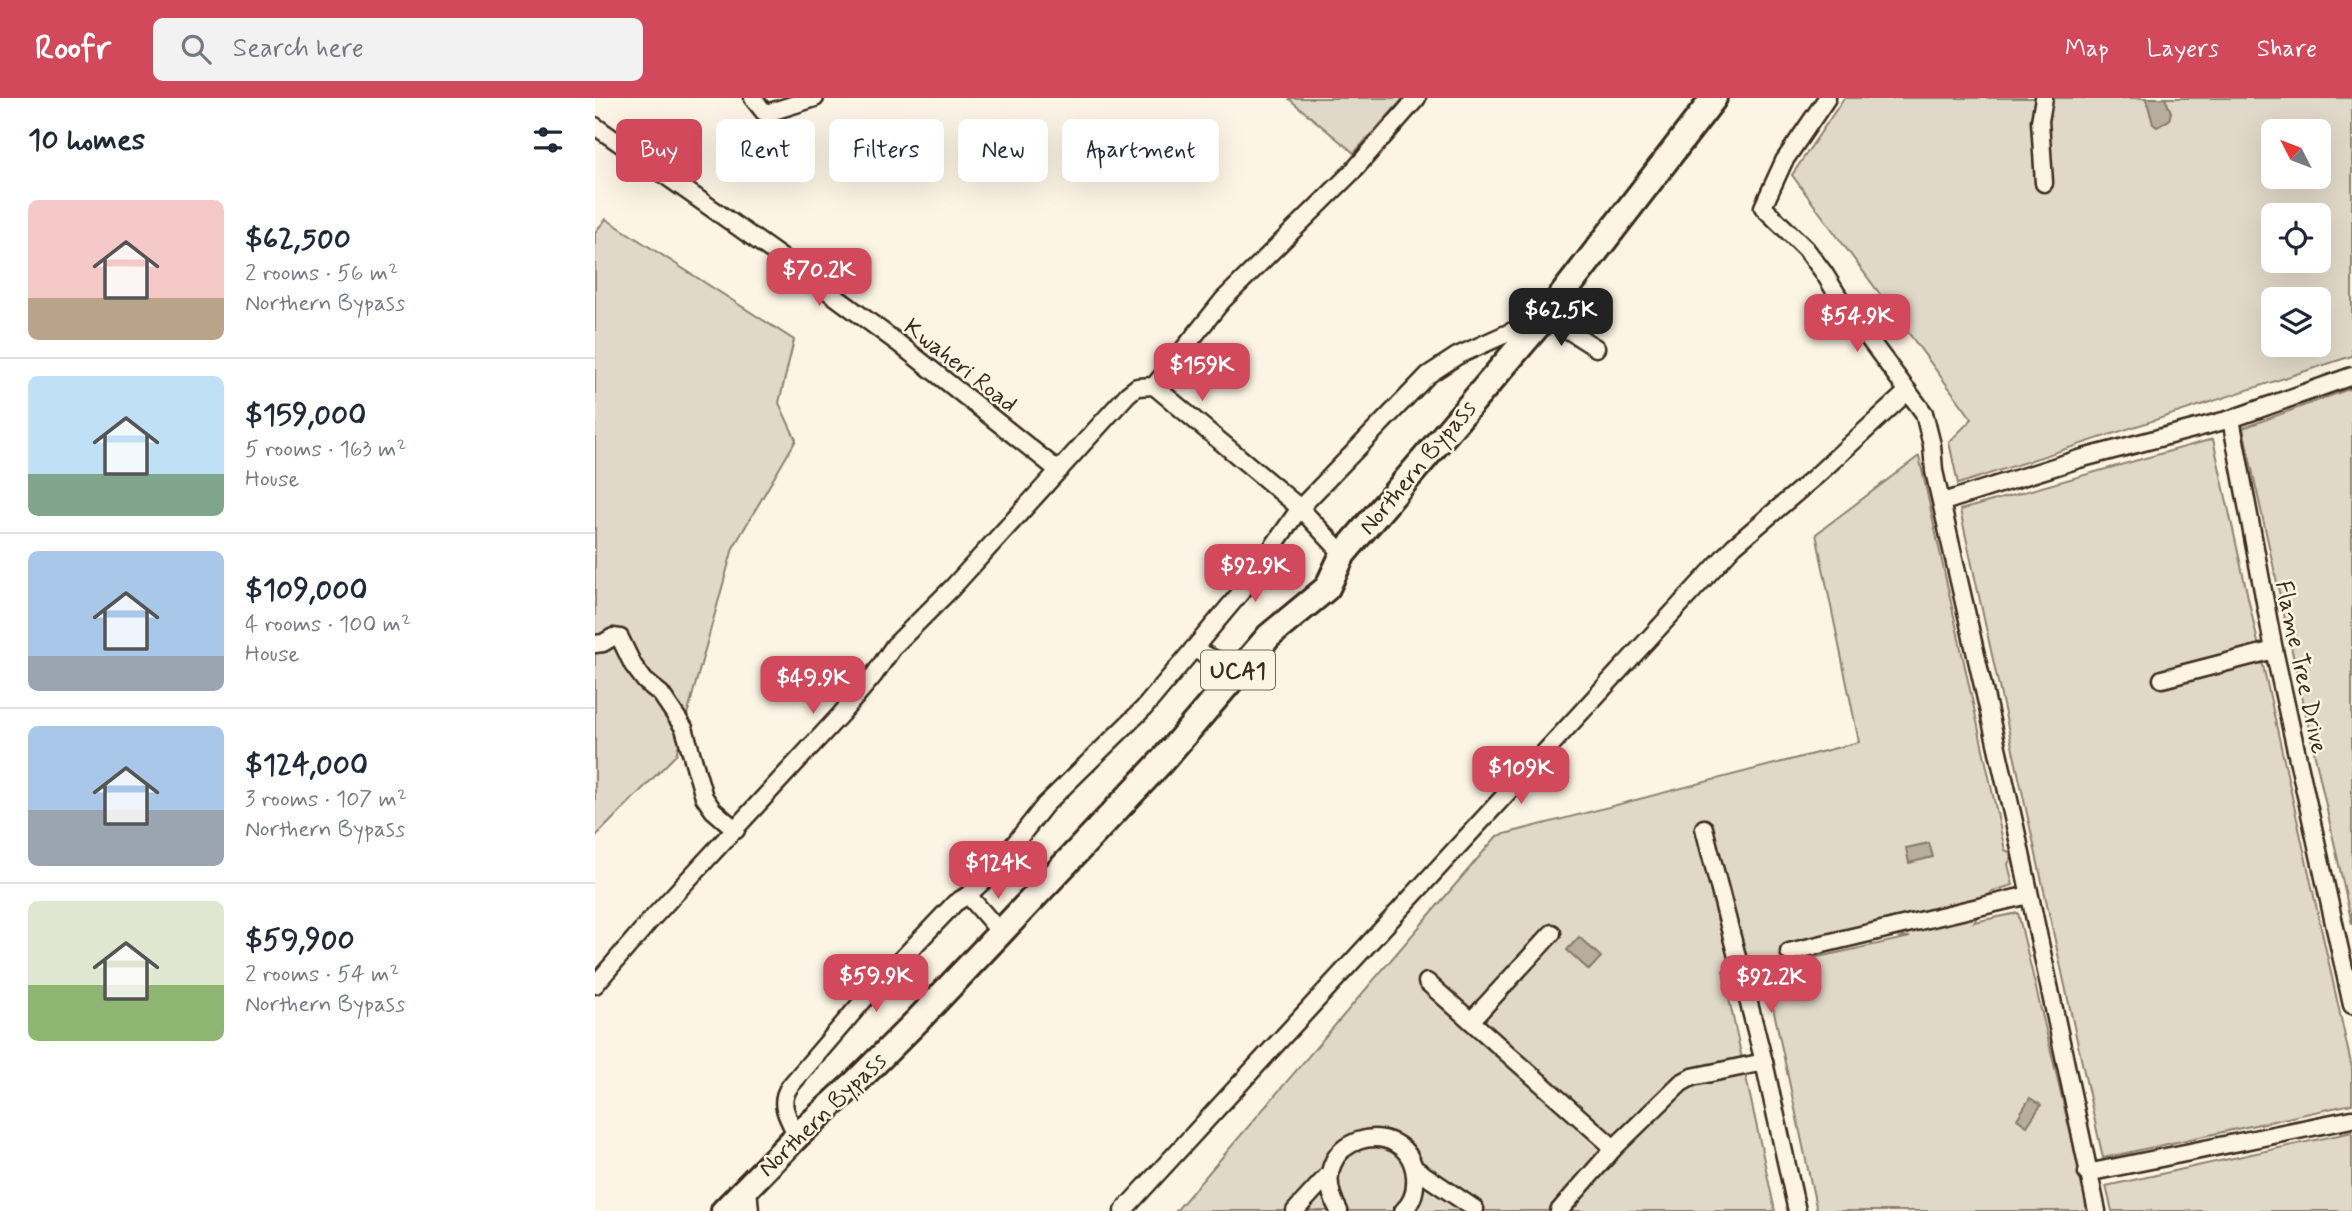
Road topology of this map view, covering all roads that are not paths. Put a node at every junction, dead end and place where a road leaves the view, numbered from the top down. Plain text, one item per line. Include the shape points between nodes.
1 (753, 98) edge
2 (815, 98) edge
3 (1417, 98) edge
4 (1714, 98) edge
5 (1827, 98) edge
6 (2044, 98) edge
7 (595, 126) edge
8 (2044, 183) dead end
9 (1546, 316) junction
10 (1596, 348) dead end
11 (2352, 376) edge
12 (1154, 386) junction
13 (1908, 391) junction
14 (2231, 419) junction
15 (1059, 471) junction
16 (1943, 502) junction
17 (1300, 508) junction
18 (1343, 554) junction
19 (595, 644) edge
20 (1193, 649) junction
21 (2274, 650) junction
22 (1238, 670) junction
23 (2162, 679) dead end
24 (1704, 828) dead end
25 (736, 830) junction
26 (968, 895) junction
27 (2029, 895) junction
28 (1000, 932) junction
29 (1552, 933) dead end
30 (1789, 952) dead end
31 (1427, 982) dead end
32 (595, 985) edge
33 (2352, 1005) edge
34 (1471, 1021) junction
35 (1764, 1062) junction
36 (2352, 1119) edge
37 (797, 1136) junction
38 (1614, 1148) junction
39 (1414, 1168) junction
40 (2087, 1172) junction
41 (1328, 1175) junction
42 (749, 1199) edge
43 (1475, 1209) edge
44 (724, 1211) edge
45 (1123, 1211) edge
46 (1295, 1211) edge
47 (1339, 1211) edge
48 (1403, 1211) edge
49 (1559, 1211) edge
50 (1797, 1211) edge
51 (2097, 1211) edge

1 - 2 street via 764,112 770,112
3 - 12 street via 1353,171 1223,300
4 - 9 main road, Northern Bypass / UCA1
5 - 13 street via 1784,161 1763,207 1806,249
6 - 8 street via 2040,121
7 - 15 street, Kwaheri Road via 898,343
9 - 10 street
9 - 17 street via 1457,356 1428,376
9 - 18 main road, Northern Bypass / UCA1
11 - 14 street
12 - 15 street via 1137,387 1128,394
12 - 17 street
13 - 16 street via 1924,413
13 - 45 street via 1734,546
14 - 16 street via 2079,459
14 - 21 street, Flame Tree Drive
15 - 25 street via 894,646 854,698
16 - 27 street
17 - 18 street
17 - 20 street via 1242,591
18 - 22 main road, Northern Bypass / UCA1 via 1327,588 1269,636
19 - 25 street via 620,638 633,665 661,694 684,728 704,797
20 - 22 street
20 - 26 street via 1144,708 1045,805 989,876
21 - 23 street
21 - 33 street, Flame Tree Drive
22 - 28 main road, Northern Bypass / UCA1 via 1161,762
24 - 35 street
25 - 32 street
26 - 28 street
26 - 37 street via 874,988 784,1094 783,1105
27 - 30 street
27 - 40 street
28 - 37 main road, Northern Bypass / UCA1 via 900,1038
29 - 34 street
31 - 34 street
34 - 38 street
35 - 38 street via 1681,1083
35 - 50 street
36 - 40 street
37 - 42 main road, Northern Bypass / UCA1
38 - 49 street
39 - 41 street via 1406,1153 1374,1137 1346,1146
39 - 43 street
39 - 48 street via 1416,1188
40 - 51 street
41 - 46 street
41 - 47 street via 1330,1195
42 - 44 main road, Northern Bypass / UCA1

